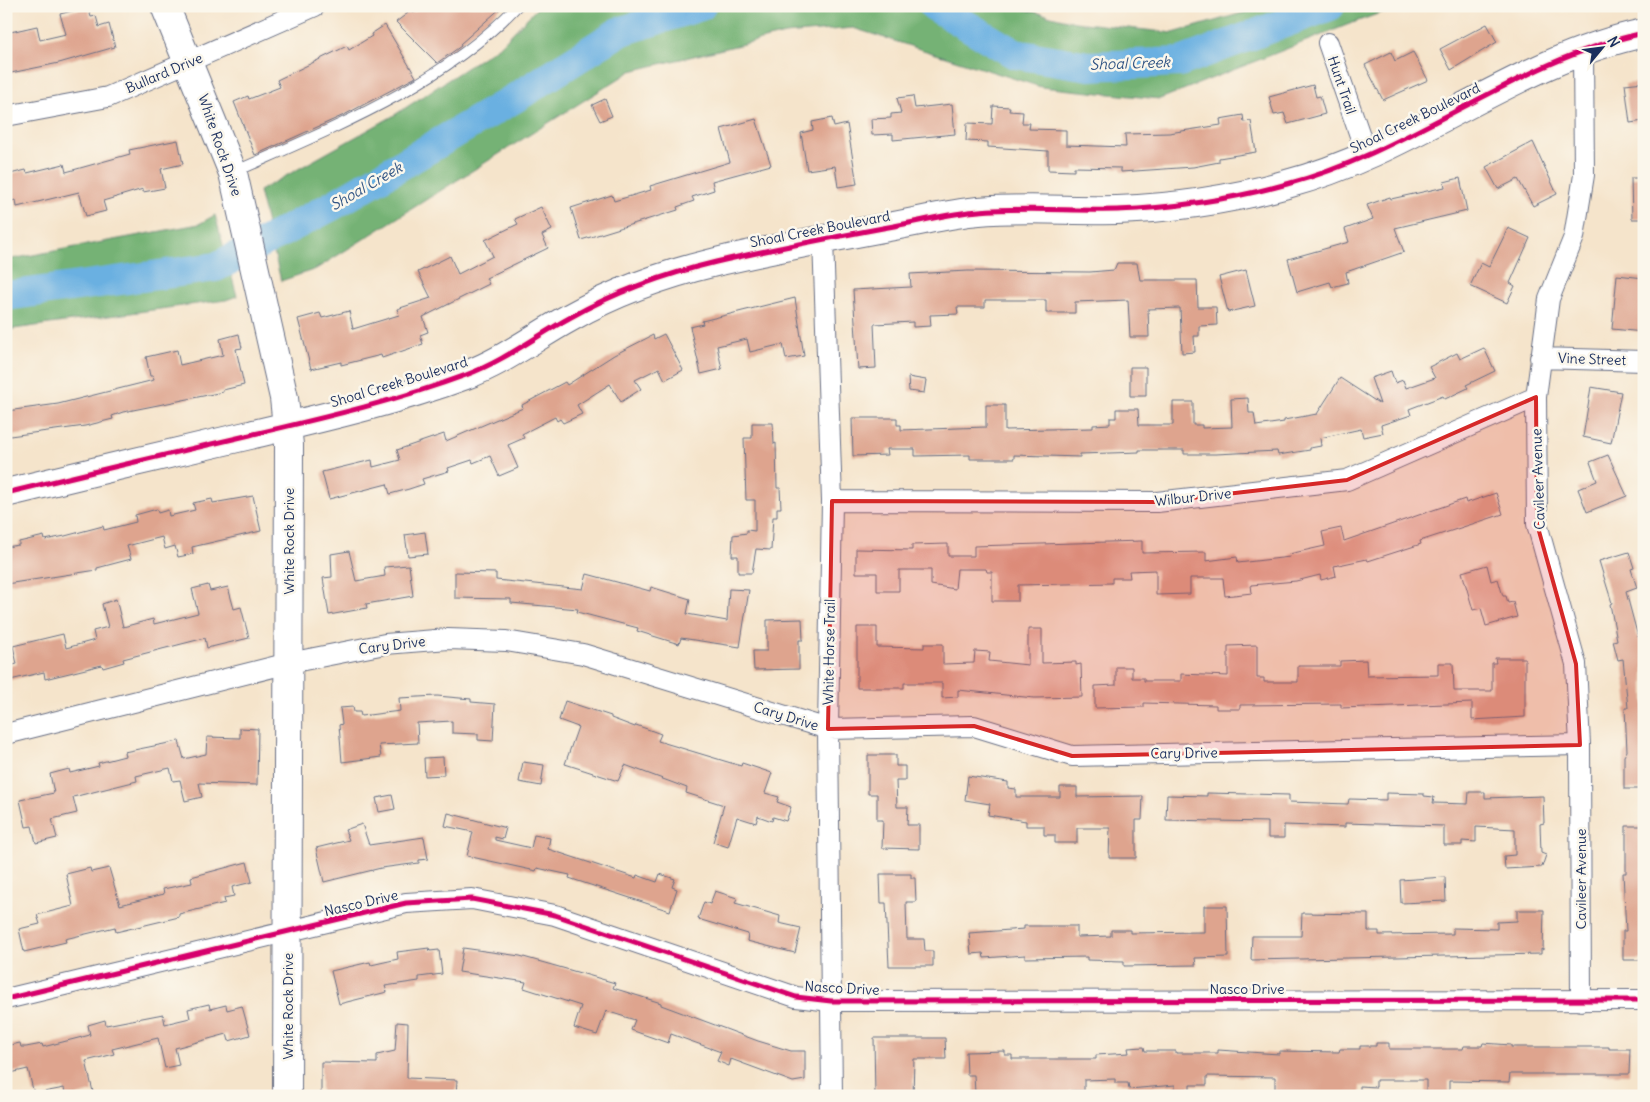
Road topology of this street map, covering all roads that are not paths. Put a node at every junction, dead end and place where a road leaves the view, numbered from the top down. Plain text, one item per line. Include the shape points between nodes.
1 (165, 6) edge
2 (315, 6) edge
3 (517, 6) edge
4 (1644, 33) edge
5 (1328, 43) dead end
6 (1583, 50) junction
7 (190, 62) junction
8 (6, 116) edge
9 (1367, 156) junction
10 (233, 173) junction
11 (823, 239) junction
12 (1540, 358) junction
13 (1644, 361) edge
14 (1536, 397) junction
15 (287, 426) junction
16 (6, 493) edge
17 (832, 501) junction
18 (289, 663) junction
19 (828, 729) junction
20 (6, 734) edge
21 (1580, 745) junction
22 (288, 931) junction
23 (6, 999) edge
24 (1581, 1000) junction
25 (1644, 1000) edge
26 (831, 1001) junction
27 (288, 1096) edge
28 (832, 1096) edge

1 - 7 street, White Rock Drive
2 - 7 street, Bullard Drive
3 - 10 lane via 496,30 420,82 344,124
4 - 6 street, Shoal Creek Boulevard
5 - 9 street, Hunt Trail
6 - 9 street, Shoal Creek Boulevard
6 - 12 street, Cavileer Avenue via 1584,174 1574,237 1549,299
7 - 8 street, Bullard Drive via 108,97
7 - 10 street, White Rock Drive
9 - 11 street, Shoal Creek Boulevard via 1290,184 1235,196 1120,210 972,212
10 - 15 street, White Rock Drive via 260,282
11 - 15 street, Shoal Creek Boulevard via 672,274 624,291 573,316 471,373 377,403
11 - 17 street, White Horse Trail
12 - 13 street, Vine Street
12 - 14 street, Cavileer Avenue
14 - 17 street, Wilbur Drive via 1347,480 1157,502
14 - 21 street, Cavileer Avenue via 1537,524 1576,664
15 - 16 street, Shoal Creek Boulevard
15 - 18 street, White Rock Drive
17 - 19 street, White Horse Trail
18 - 19 street, Cary Drive via 386,644 448,639 506,641 583,654
18 - 20 street, Cary Drive
18 - 22 street, White Rock Drive
19 - 21 street, Cary Drive via 974,726 1072,756
19 - 26 street, White Horse Trail
21 - 24 street, Cavileer Avenue
22 - 23 street, Nasco Drive
22 - 26 street, Nasco Drive via 406,903 472,899 555,915 796,997
22 - 27 street, White Rock Drive
24 - 25 street, Nasco Drive
24 - 26 street, Nasco Drive
26 - 28 street, White Horse Trail

